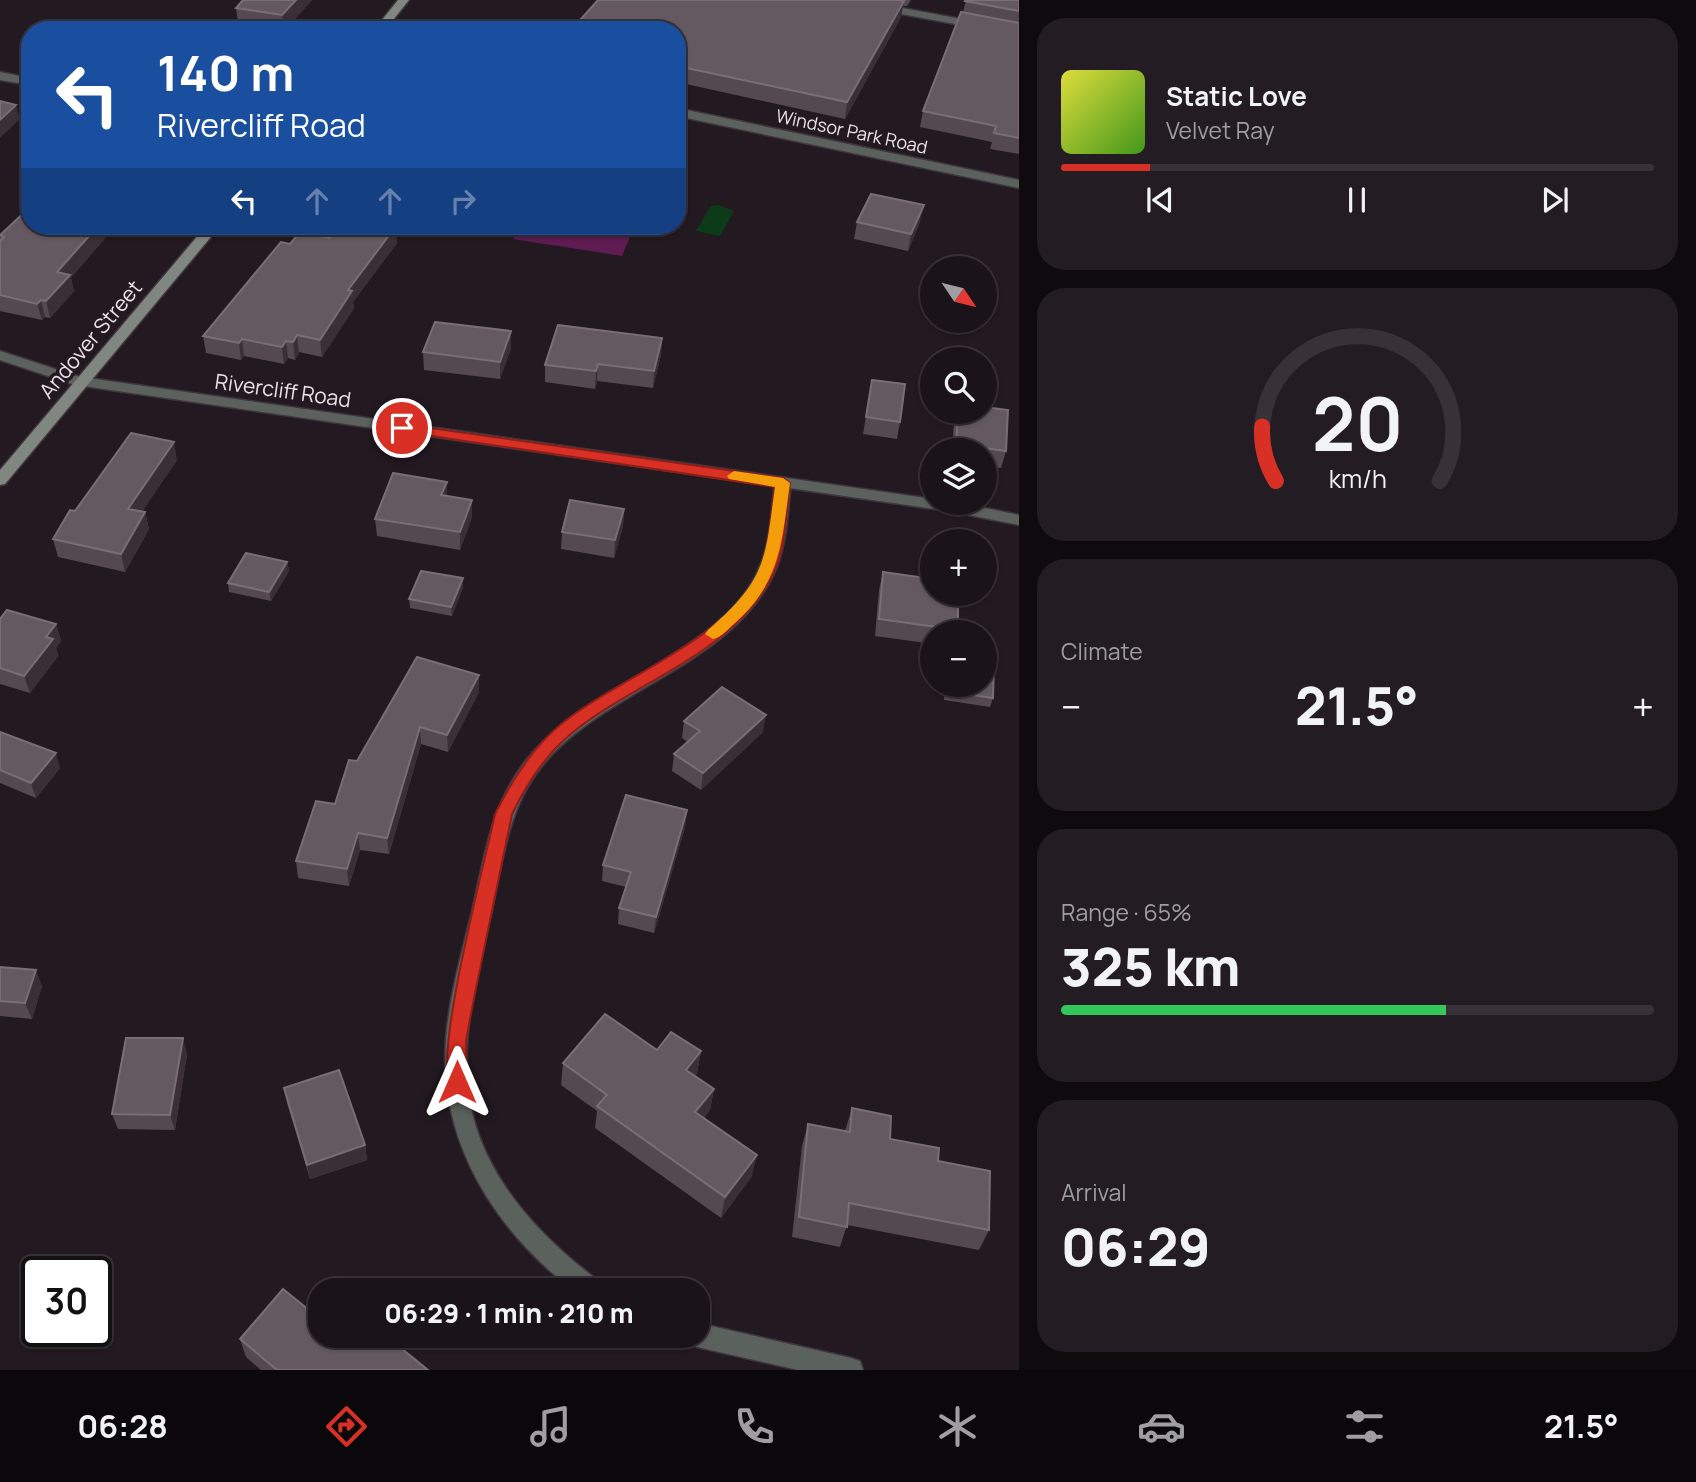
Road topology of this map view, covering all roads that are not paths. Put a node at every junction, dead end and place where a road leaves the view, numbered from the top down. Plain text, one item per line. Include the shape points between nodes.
1 (404, 0) edge
2 (842, 0) edge
3 (386, 21) edge
4 (1019, 33) edge
5 (0, 76) edge
6 (21, 80) edge
7 (686, 114) edge
8 (1019, 184) edge
9 (205, 235) edge
10 (0, 355) edge
11 (81, 382) junction
12 (0, 480) edge
13 (783, 483) junction
14 (1019, 520) edge
15 (574, 1278) edge
16 (710, 1338) edge
17 (850, 1370) edge

1 - 3 main road
2 - 4 street
5 - 6 street
7 - 8 street, Windsor Park Road
9 - 11 main road, Andover Street
10 - 11 street, Rivercliff Road
11 - 12 main road, Andover Street
11 - 13 street, Rivercliff Road
13 - 14 street, Rivercliff Road
13 - 15 street via 774,550 756,592 692,650 565,730 545,749 504,814 457,1041 457,1082 464,1123 502,1203 532,1240
16 - 17 street

